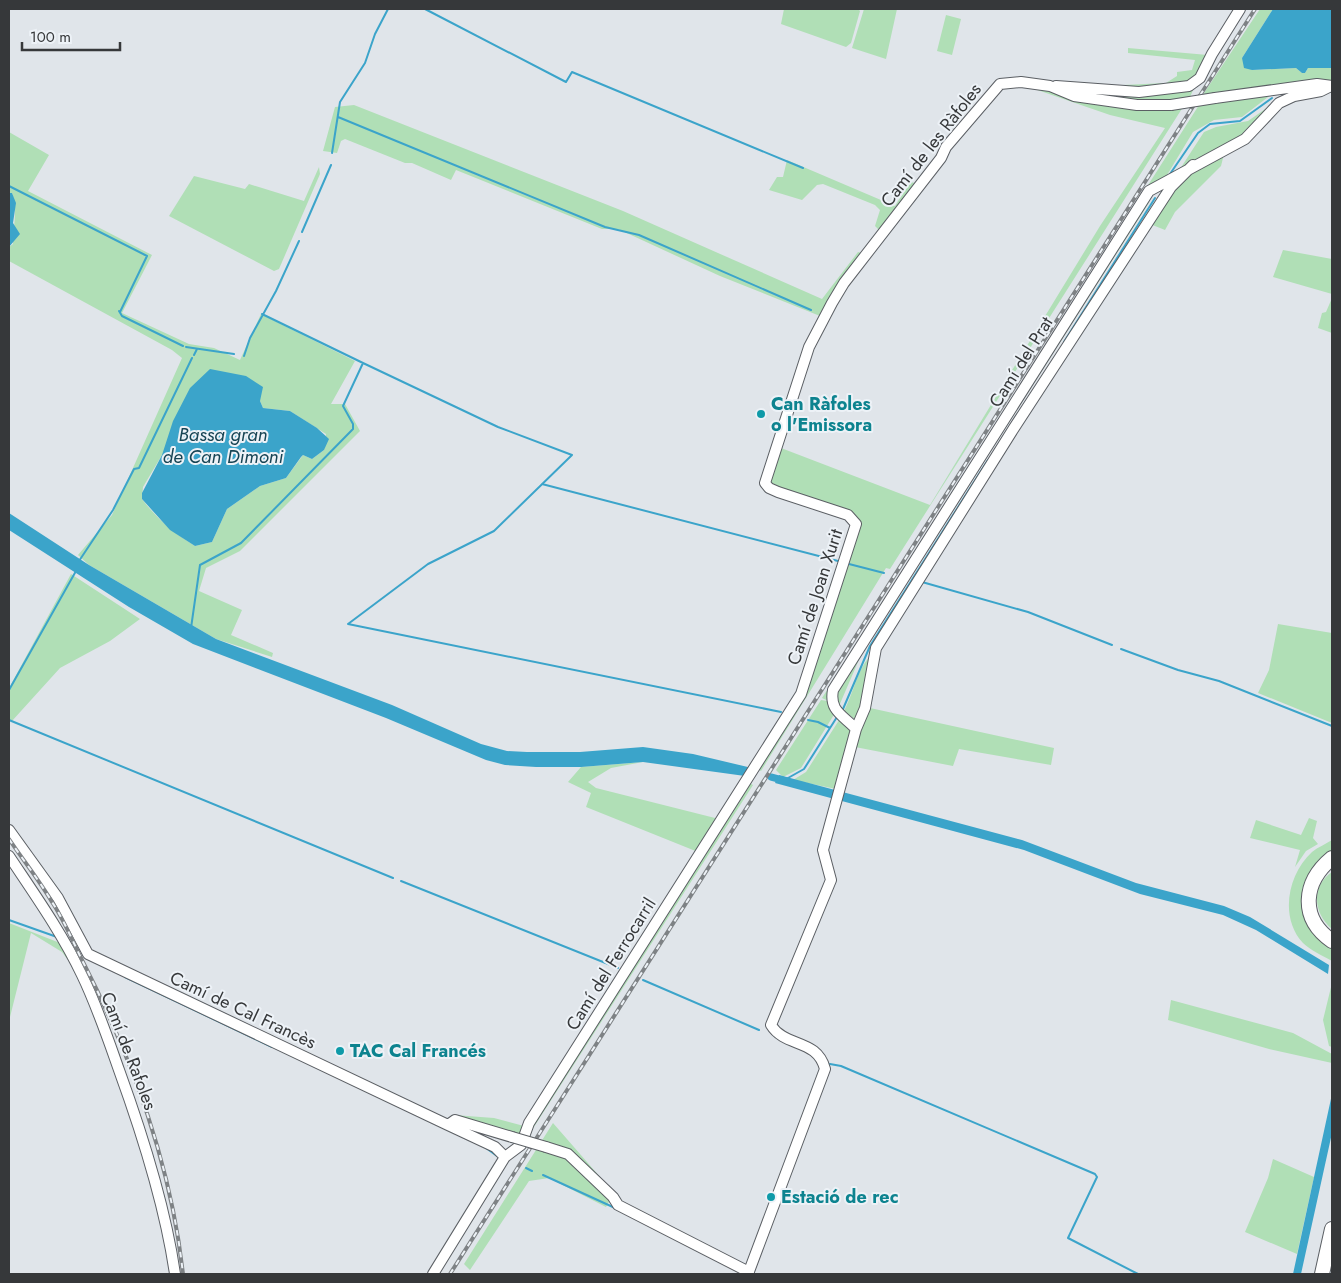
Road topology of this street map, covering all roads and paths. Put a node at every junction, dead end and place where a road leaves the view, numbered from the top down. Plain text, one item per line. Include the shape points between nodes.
1 (1240, 9) edge
2 (1050, 86) junction
3 (1332, 86) edge
4 (1193, 166) junction
5 (809, 347) joint
6 (856, 729) junction
7 (742, 786) joint
8 (9, 830) edge
9 (9, 856) edge
10 (1332, 858) edge
11 (1332, 866) edge
12 (1310, 891) junction
13 (1332, 940) edge
14 (448, 1125) junction
15 (505, 1157) junction
16 (1332, 1229) edge
17 (749, 1273) edge
18 (175, 1274) edge
19 (433, 1274) edge
20 (1322, 1274) edge

1 - 2 street via 1200,78 1189,86 1139,92
2 - 3 street, Camí de les Ràfoles, bridge via 1074,96 1154,106 1317,84
2 - 5 street, Camí de les Ràfoles via 1021,82 1000,84 946,147 941,158 844,282
3 - 4 street, Camí del Prat via 1279,103 1246,139
4 - 6 street via 1172,187 1014,428 876,648 865,708
4 - 6 street, Camí del Prat via 1149,191 832,690 834,709
5 - 7 street, Camí de Joan Xurit via 765,483 778,492 848,515 856,524 801,694
6 - 17 street via 823,850 831,880 771,1025 776,1033 817,1052 825,1069
7 - 15 street, Camí del Ferrocarril via 529,1124 521,1145
8 - 14 street, Camí de Cal Francès via 58,898 88,954
9 - 18 street, Camí de Rafoles via 44,907 82,975 105,1031 141,1131 170,1242
10 - 12 highway via 1313,878
11 - 12 highway
12 - 13 highway via 1312,918 1323,934
14 - 15 street via 495,1147
14 - 17 street, Camí de Cal Francès, bridge via 455,1120 568,1154 618,1205
15 - 19 street, Camí del Ferrocarril
16 - 20 highway

